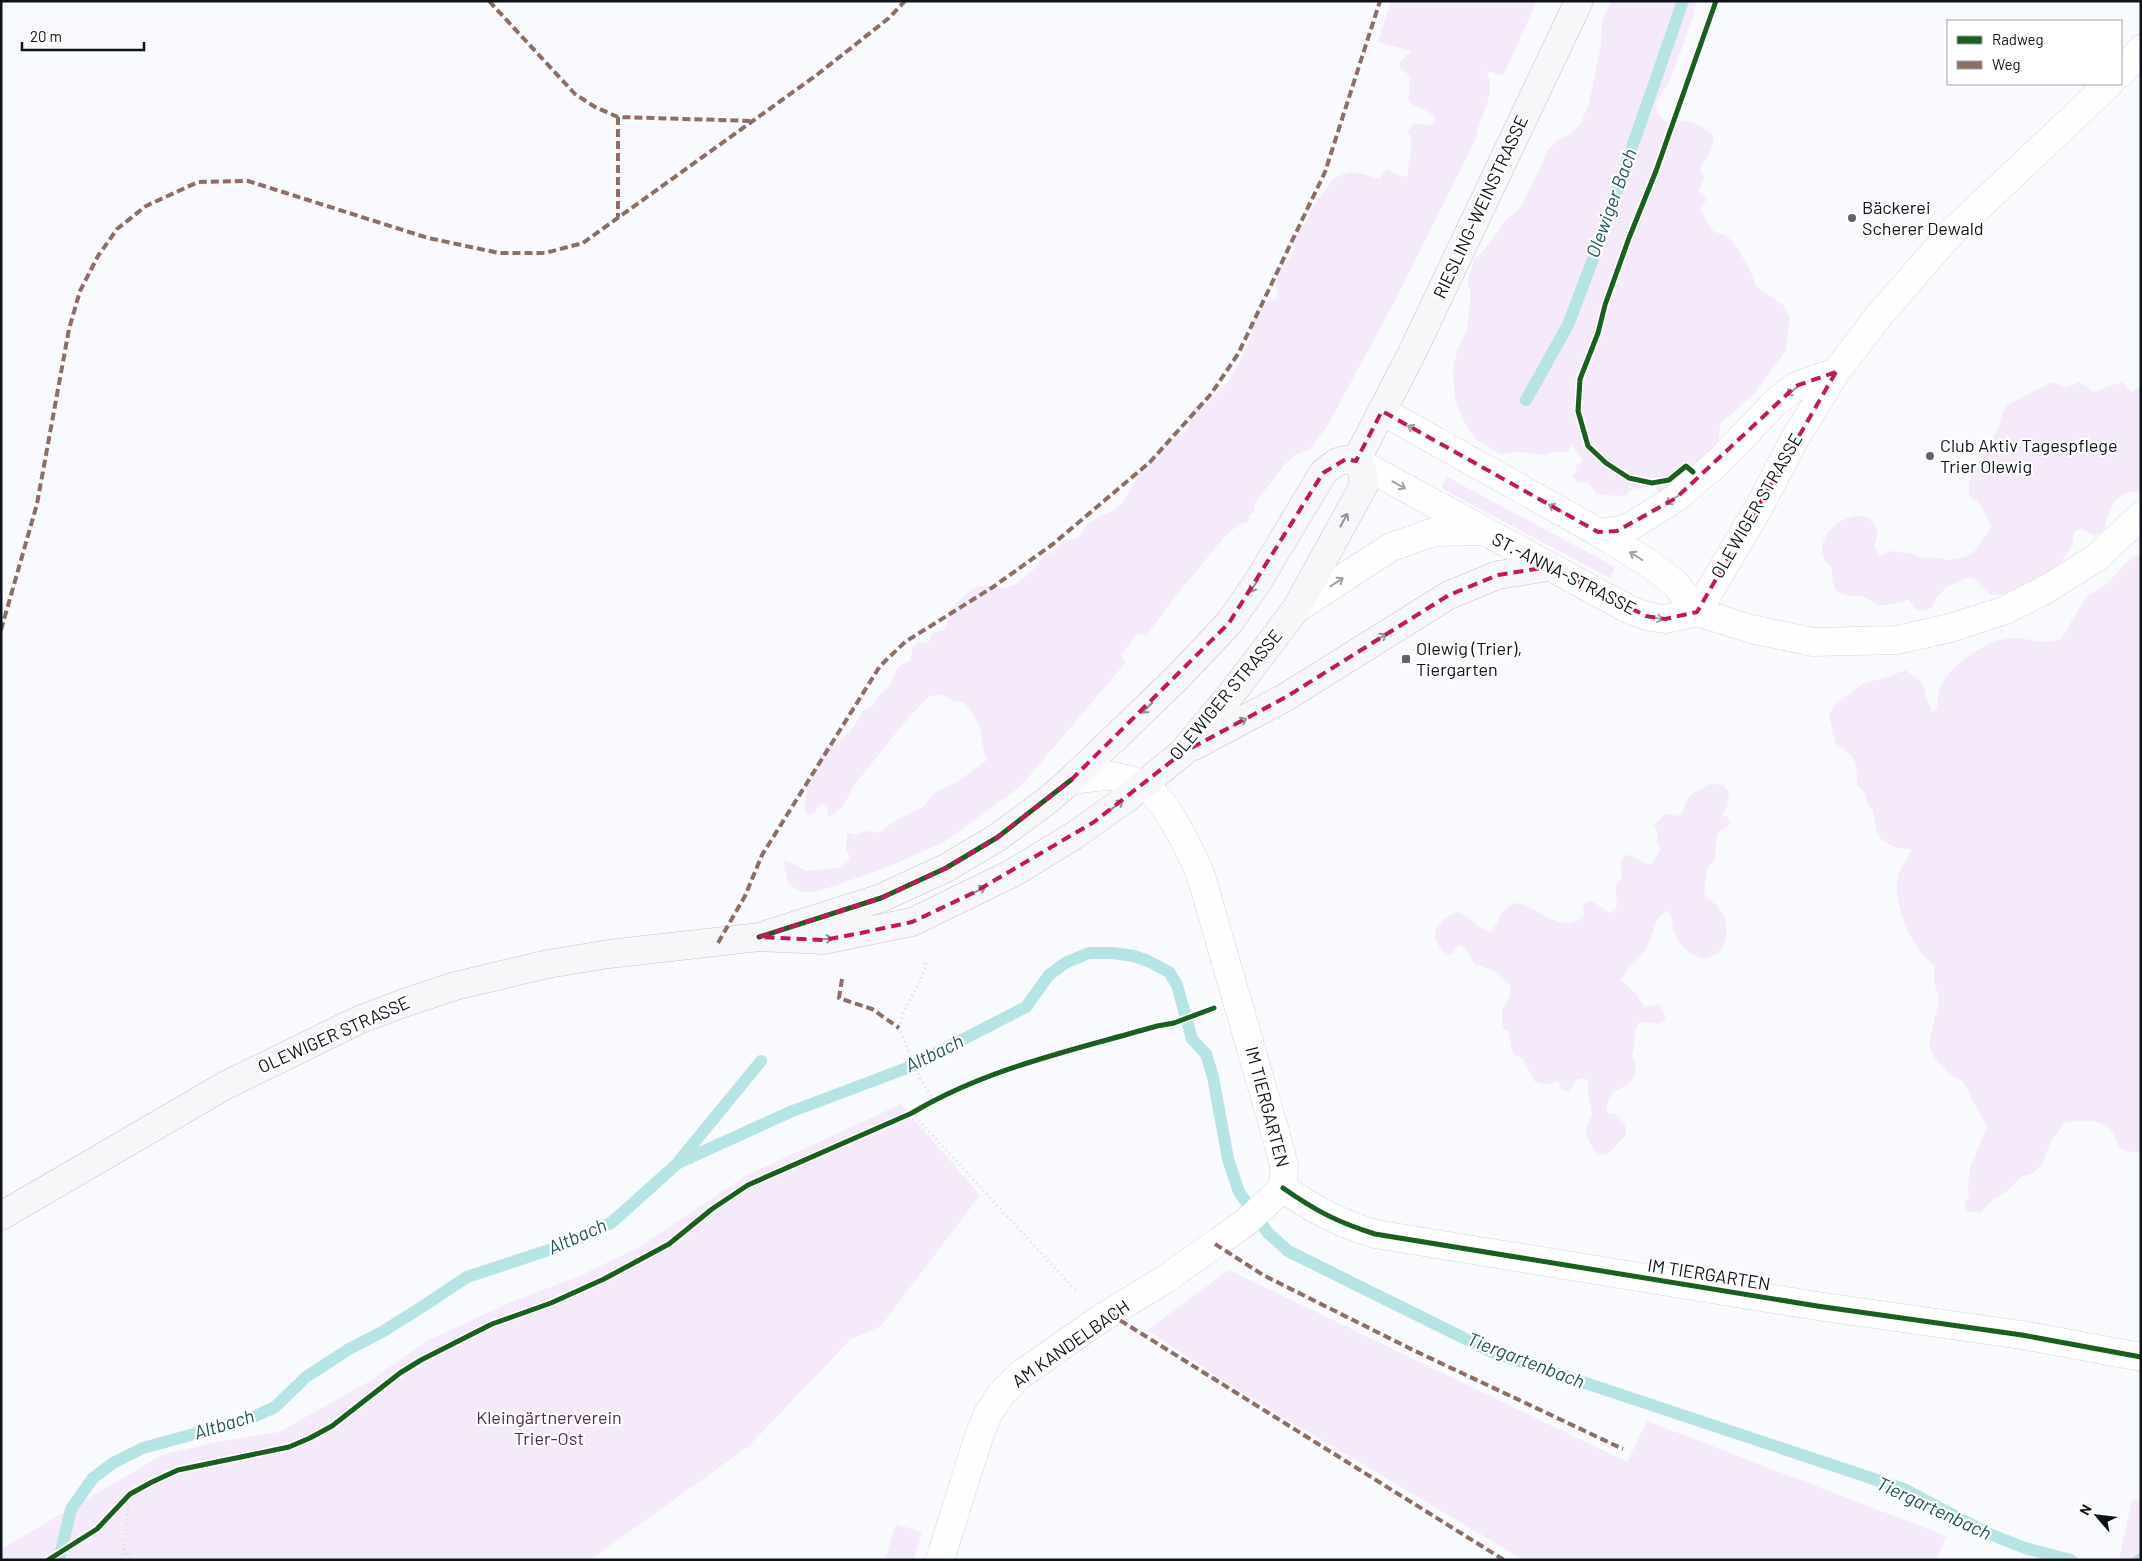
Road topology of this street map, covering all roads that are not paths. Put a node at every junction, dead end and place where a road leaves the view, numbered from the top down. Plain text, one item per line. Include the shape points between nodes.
1 (1579, 1) edge
2 (2141, 49) edge
3 (2122, 72) edge
4 (2108, 85) edge
5 (1836, 372) junction
6 (1382, 411) junction
7 (1356, 462) junction
8 (2141, 516) edge
9 (1482, 531) junction
10 (1598, 532) junction
11 (1549, 567) junction
12 (1296, 609) junction
13 (1696, 612) junction
14 (1182, 753) junction
15 (1071, 780) junction
16 (1144, 786) junction
17 (759, 937) junction
18 (1283, 1188) junction
19 (1, 1216) edge
20 (2141, 1358) edge
21 (940, 1560) edge

1 - 6 main road, RIESLING-WEINSTRASSE via 1412,355
2 - 3 street
4 - 5 street, OLEWIGER STRASSE via 1950,234 1877,318
5 -> 10 street via 1796,386 1676,498 1633,525 1617,531
5 - 13 street, OLEWIGER STRASSE
6 - 7 main road
10 -> 6 street
7 -> 9 street, ST.-ANNA-STRASSE
12 -> 7 main road, OLEWIGER STRASSE via 1364,485 1362,471
7 -> 15 main road, OLEWIGER STRASSE via 1346,459 1323,472 1255,586 1229,623
8 - 13 street via 2096,558 2045,590 2003,611 1897,640 1813,642 1751,630
9 - 11 street, ST.-ANNA-STRASSE
12 -> 9 street via 1391,547 1434,532
13 -> 10 street via 1676,584
11 -> 13 street, ST.-ANNA-STRASSE via 1646,616 1665,619
14 -> 11 main road via 1286,697 1449,595 1498,575
12 - 14 main road, OLEWIGER STRASSE
14 - 16 main road, OLEWIGER STRASSE
15 - 16 street via 1111,776
15 - 17 main road, OLEWIGER STRASSE via 998,837 946,868 880,898
17 -> 16 main road, OLEWIGER STRASSE via 824,940 912,922 1010,874 1088,826
16 - 18 street, IM TIERGARTEN via 1171,818 1191,851 1201,876 1284,1165
17 - 19 main road, OLEWIGER STRASSE via 548,964 456,986 404,1003 359,1020 226,1085
18 - 20 street, IM TIERGARTEN via 1341,1223 1375,1234 1817,1306 2022,1335
18 - 21 street, AM KANDELBACH via 1253,1215 1164,1280 1020,1375 1000,1395 976,1444

